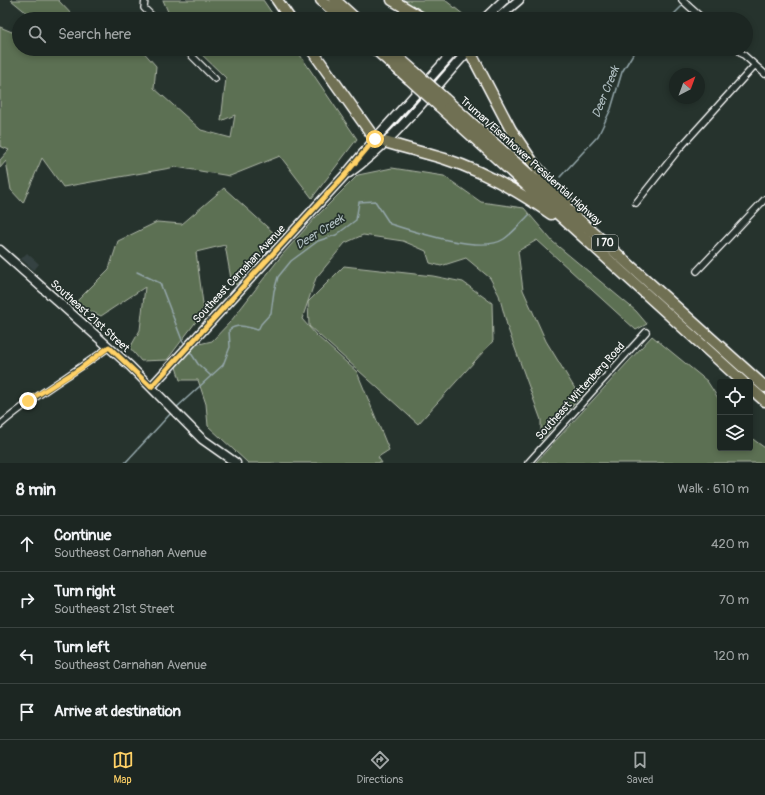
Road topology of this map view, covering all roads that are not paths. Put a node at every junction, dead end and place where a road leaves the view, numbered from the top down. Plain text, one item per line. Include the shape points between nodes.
1 (145, 0) edge
2 (277, 0) edge
3 (321, 0) edge
4 (335, 0) edge
5 (392, 0) edge
6 (519, 0) edge
7 (682, 0) edge
8 (499, 2) edge
9 (148, 12) edge
10 (285, 12) edge
11 (334, 12) edge
12 (348, 12) edge
13 (412, 12) edge
14 (490, 12) edge
15 (505, 12) edge
16 (695, 12) edge
17 (192, 56) edge
18 (316, 56) edge
19 (385, 56) edge
20 (395, 56) edge
21 (450, 56) edge
22 (463, 56) edge
23 (473, 56) edge
24 (745, 56) edge
25 (755, 65) junction
26 (765, 74) edge
27 (411, 75) junction
28 (215, 79) dead end
29 (442, 103) junction
30 (375, 139) junction
31 (385, 142) junction
32 (344, 176) junction
33 (765, 199) edge
34 (636, 202) dead end
35 (597, 249) junction
36 (0, 250) edge
37 (624, 260) junction
38 (697, 271) dead end
39 (646, 332) dead end
40 (109, 347) junction
41 (740, 379) edge
42 (765, 386) edge
43 (151, 387) junction
44 (753, 391) edge
45 (765, 402) edge
46 (0, 425) edge
47 (236, 463) edge
48 (528, 463) edge

1 - 9 street via 144,8
2 - 10 highway
3 - 11 highway
4 - 12 highway
5 - 13 highway
6 - 15 street
7 - 16 street
8 - 14 street
17 - 28 street
18 - 30 highway
19 - 27 highway, Truman/Eisenhower Presidential Highway / I 70
20 - 27 highway, Truman/Eisenhower Presidential Highway / I 70
21 - 30 street, Southeast Carnahan Avenue
22 - 31 street, Southeast Carnahan Avenue
23 - 37 highway via 510,130 534,164
24 - 25 street
25 - 26 street
25 - 34 street via 679,149
27 - 29 highway, Truman/Eisenhower Presidential Highway / I 70, bridge
29 - 35 highway, Truman/Eisenhower Presidential Highway / I 70
29 - 37 highway, Truman/Eisenhower Presidential Highway / I 70
30 - 31 street
30 - 32 street, Southeast Carnahan Avenue
31 - 32 street, Southeast Carnahan Avenue via 365,162
31 - 35 highway via 444,159 491,177 543,209
32 - 43 street, Southeast Carnahan Avenue
33 - 38 street
35 - 41 highway, Truman/Eisenhower Presidential Highway / I 70
36 - 40 street, Southeast 21st Street
37 - 42 highway, Truman/Eisenhower Presidential Highway / I 70
39 - 48 street, Southeast Wittenberg Road
40 - 43 street, Southeast 21st Street
40 - 46 street via 28,401
43 - 47 street, Southeast 21st Street via 202,439
44 - 45 highway

